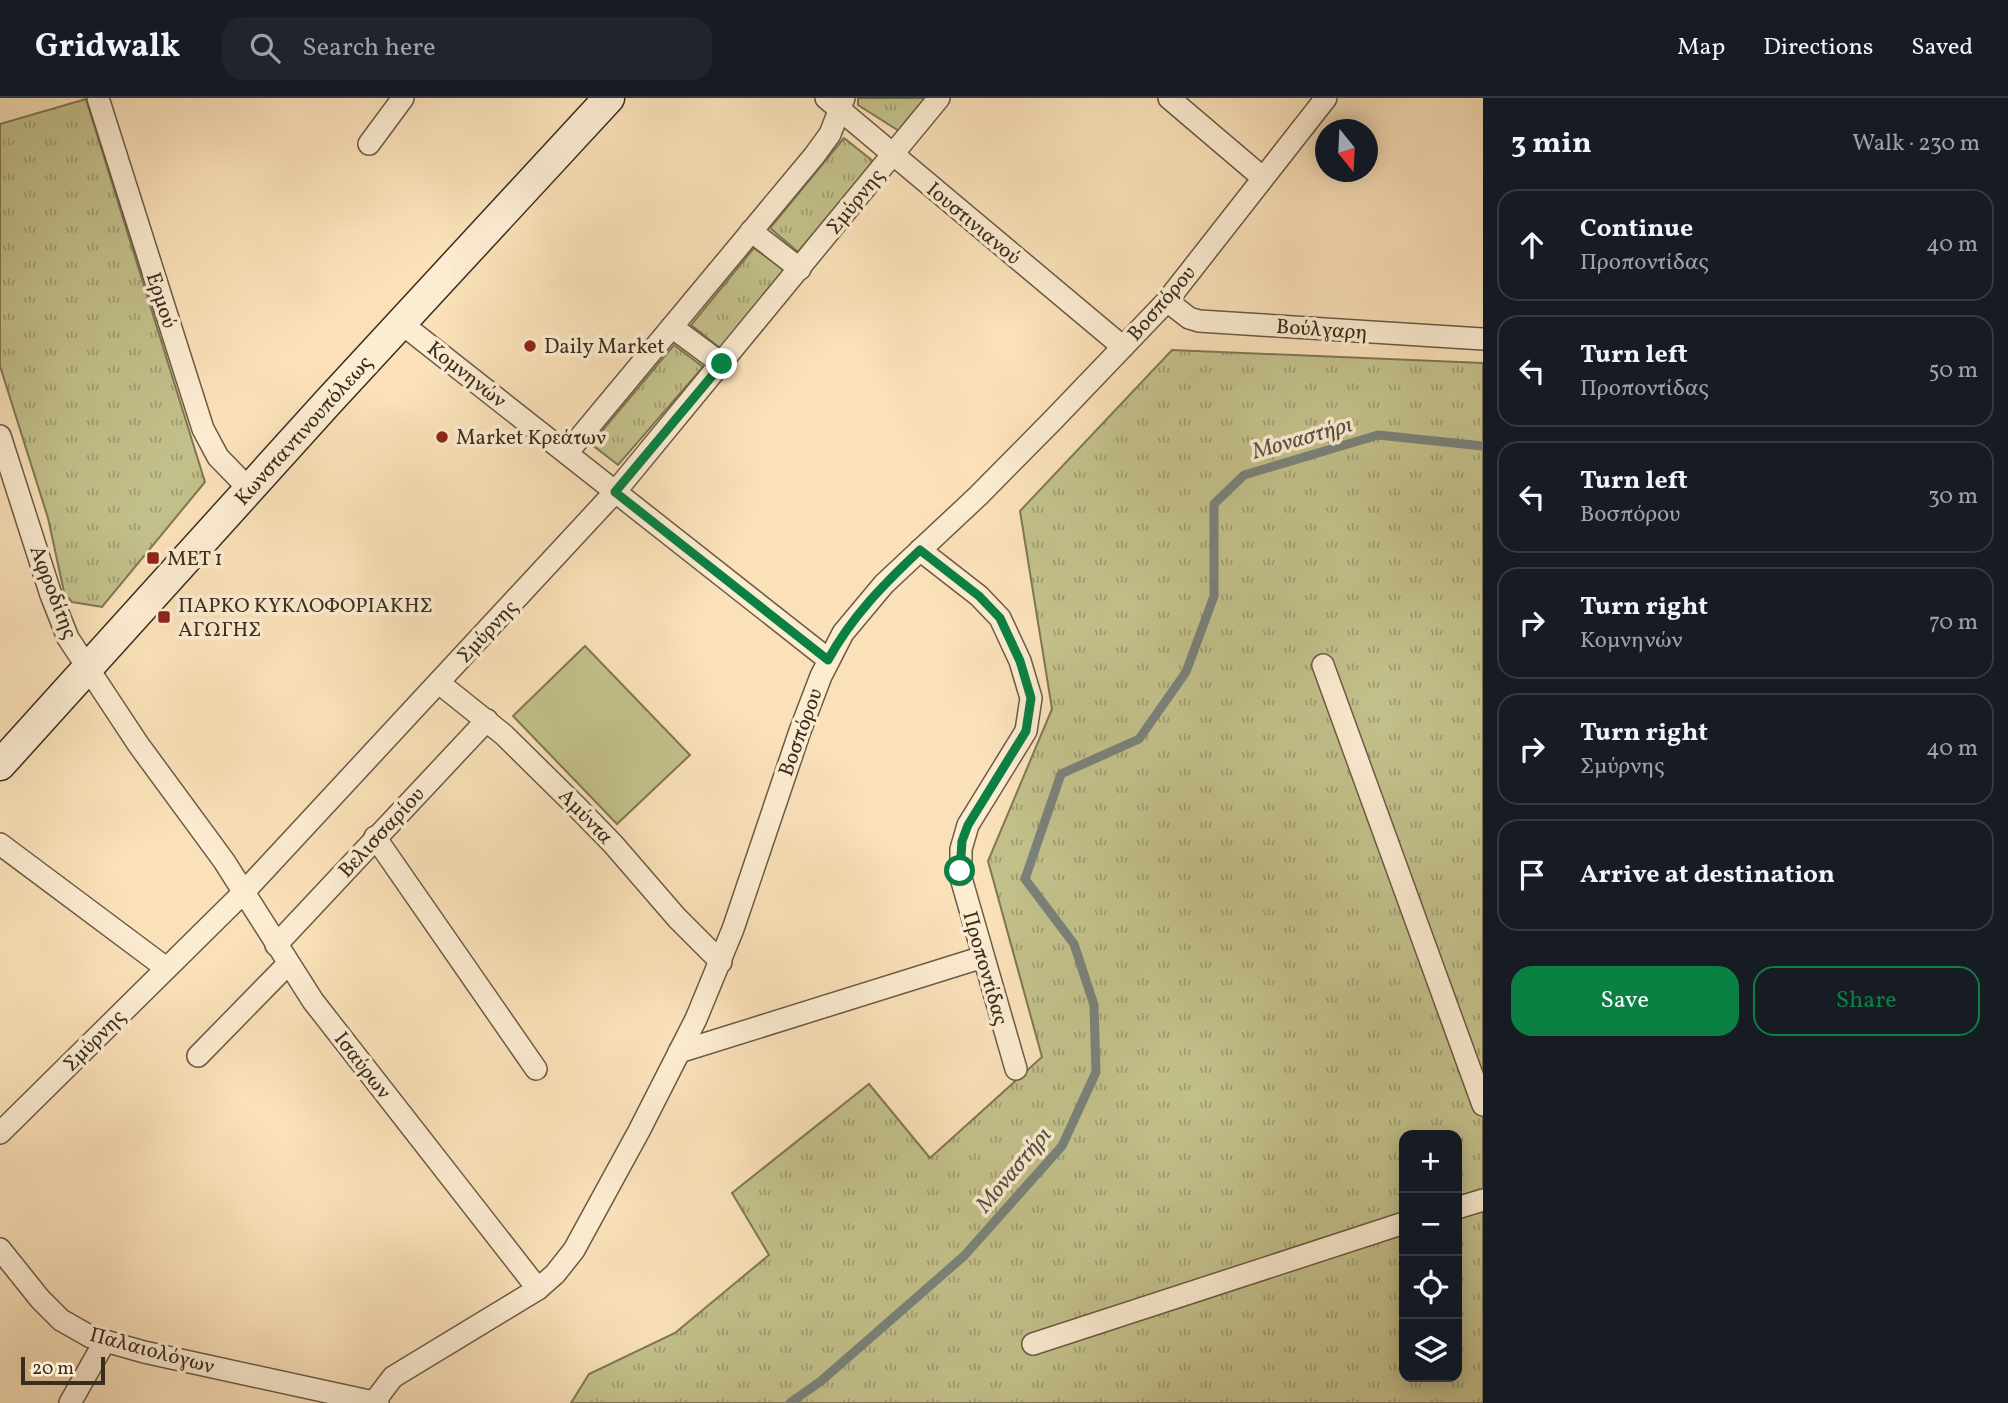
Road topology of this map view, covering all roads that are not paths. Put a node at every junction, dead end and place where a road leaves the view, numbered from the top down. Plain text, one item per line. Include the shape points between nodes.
1 (98, 98) edge
2 (403, 98) edge
3 (609, 98) edge
4 (939, 98) edge
5 (1169, 98) edge
6 (1326, 98) edge
7 (836, 102) edge
8 (369, 144) dead end
9 (892, 155) junction
10 (1263, 178) junction
11 (751, 231) junction
12 (800, 269) junction
13 (1167, 300) junction
14 (401, 323) junction
15 (672, 327) junction
16 (1483, 339) edge
17 (1122, 347) junction
18 (722, 364) junction
19 (0, 436) edge
20 (567, 453) junction
21 (5, 470) edge
22 (249, 489) junction
23 (615, 492) junction
24 (920, 550) junction
25 (828, 660) junction
26 (1323, 665) dead end
27 (87, 667) junction
28 (439, 683) junction
29 (486, 720) junction
30 (0, 765) edge
31 (375, 837) junction
32 (0, 844) edge
33 (243, 892) junction
34 (276, 945) junction
35 (983, 957) junction
36 (721, 962) junction
37 (288, 964) junction
38 (166, 968) junction
39 (678, 1052) junction
40 (198, 1056) dead end
41 (536, 1069) dead end
42 (1016, 1069) dead end
43 (1483, 1105) edge
44 (0, 1133) edge
45 (1483, 1200) edge
46 (1462, 1206) edge
47 (1399, 1225) edge
48 (0, 1250) edge
49 (538, 1289) junction
50 (105, 1341) junction
51 (1033, 1344) dead end
52 (70, 1403) edge
53 (376, 1403) edge

1 - 22 street, Ερμού via 203,429 218,457
2 - 8 street
3 - 14 main road, Κωνσταντινουπόλεως
4 - 9 street, Σμύρνης
5 - 10 street
6 - 10 street, Βοσπόρου
7 - 9 street, Ιουστινιανού
7 - 11 street via 834,127 822,146
9 - 12 street, Σμύρνης
9 - 17 street, Ιουστινιανού
10 - 13 street, Βοσπόρου
11 - 12 street
11 - 15 street
12 - 18 street, Σμύρνης
13 - 16 street, Βούλγαρη via 1199,321
13 - 17 street, Βοσπόρου
14 - 20 street, Κομνηνών
14 - 22 main road, Κωνσταντινουπόλεως
15 - 18 street
15 - 20 street
17 - 24 street, Βοσπόρου
18 - 23 street, Σμύρνης
19 - 21 street, Αφροδίτης
20 - 23 street, Κομνηνών
21 - 27 street, Αφροδίτης via 58,615
22 - 27 main road, Κωνσταντινουπόλεως
23 - 25 street, Κομνηνών
23 - 28 street, Σμύρνης
24 - 25 street, Βοσπόρου via 866,603
24 - 35 street, Προποντίδας via 1000,618 1031,698 1026,731 973,815 962,841 961,878
25 - 36 street, Βοσπόρου via 795,742
26 - 43 street
27 - 30 main road, Κωνσταντινουπόλεως
27 - 33 street, Ισαύρων
28 - 29 street, Αμύντα
28 - 33 street, Σμύρνης
29 - 31 street, Βελισσαρίου
29 - 36 street, Αμύντα via 592,822
31 - 34 street, Βελισσαρίου
31 - 41 street
32 - 38 street
33 - 34 street, Ισαύρων
33 - 38 street, Σμύρνης
34 - 37 street, Ισαύρων
35 - 39 street
35 - 42 street, Προποντίδας
36 - 39 street, Βοσπόρου
37 - 40 street
37 - 49 street, Ισαύρων
38 - 44 street, Σμύρνης
39 - 49 street, Βοσπόρου via 573,1250
45 - 46 street
47 - 51 street
48 - 50 street, Παλαιολόγων via 61,1320
49 - 53 street via 393,1377
50 - 52 street
50 - 53 street, Παλαιολόγων

